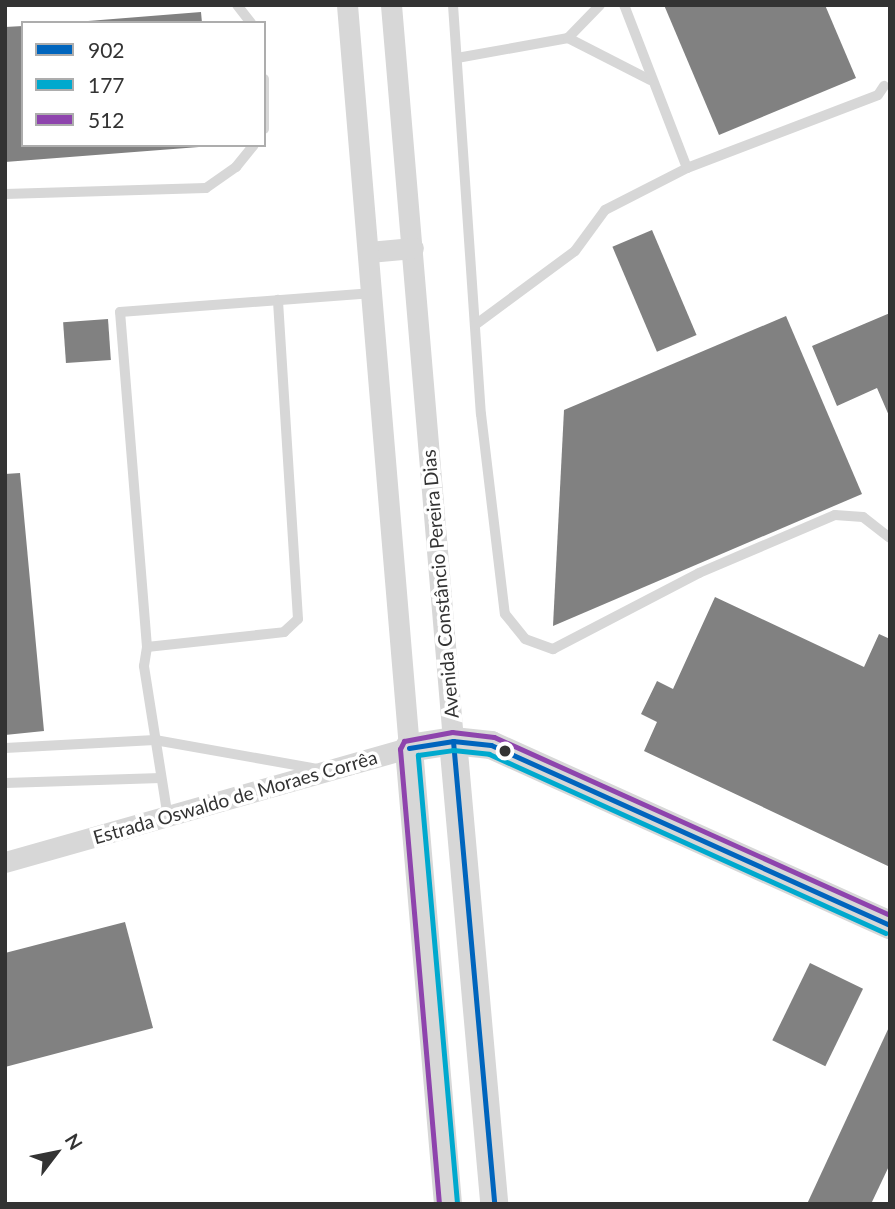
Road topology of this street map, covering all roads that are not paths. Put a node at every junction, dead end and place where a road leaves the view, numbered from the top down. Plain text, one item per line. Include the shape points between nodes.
1 (237, 5) edge
2 (347, 5) edge
3 (391, 5) edge
4 (453, 5) edge
5 (600, 5) edge
6 (624, 5) edge
7 (249, 21) edge
8 (568, 38) junction
9 (457, 58) junction
10 (650, 80) junction
11 (884, 86) dead end
12 (252, 147) edge
13 (687, 168) junction
14 (5, 194) edge
15 (413, 248) junction
16 (369, 252) junction
17 (373, 293) junction
18 (278, 300) junction
19 (475, 326) junction
20 (890, 538) edge
21 (147, 647) junction
22 (155, 740) junction
23 (453, 741) junction
24 (5, 748) edge
25 (408, 748) junction
26 (325, 770) junction
27 (161, 778) junction
28 (5, 783) edge
29 (168, 818) junction
30 (5, 862) edge
31 (890, 925) edge
32 (475, 1013) junction
33 (429, 1021) junction
34 (448, 1204) edge
35 (494, 1204) edge

1 - 7 lane
2 - 16 street
3 - 15 street, Avenida Constâncio Pereira Dias
4 - 9 lane
5 - 8 lane
6 - 10 lane
8 - 9 lane
8 - 10 lane
9 - 19 lane
10 - 13 lane
11 - 13 lane via 878,95
12 - 14 lane via 236,167 206,188
13 - 19 lane via 605,210 575,251
15 - 16 street
15 - 23 street, Avenida Constâncio Pereira Dias
16 - 17 street
17 - 18 lane
17 - 25 street
18 - 21 lane via 298,619 284,632
18 - 21 lane via 120,312
19 - 20 lane via 505,614 525,639 553,649 699,573 835,515 863,517
21 - 22 lane via 144,666
22 - 24 lane
22 - 26 lane
22 - 27 lane
23 - 25 street, Estrada Oswaldo de Moraes Corrêa
23 - 31 street, Estrada Oswaldo de Moraes Corrêa via 491,745
23 - 32 street, Avenida Constâncio Pereira Dias
25 - 26 street, Estrada Oswaldo de Moraes Corrêa
25 - 33 street
26 - 29 street, Estrada Oswaldo de Moraes Corrêa
27 - 28 lane
27 - 29 lane
29 - 30 street, Estrada Oswaldo de Moraes Corrêa
32 - 33 street
32 - 35 street, Avenida Constâncio Pereira Dias
33 - 34 street

